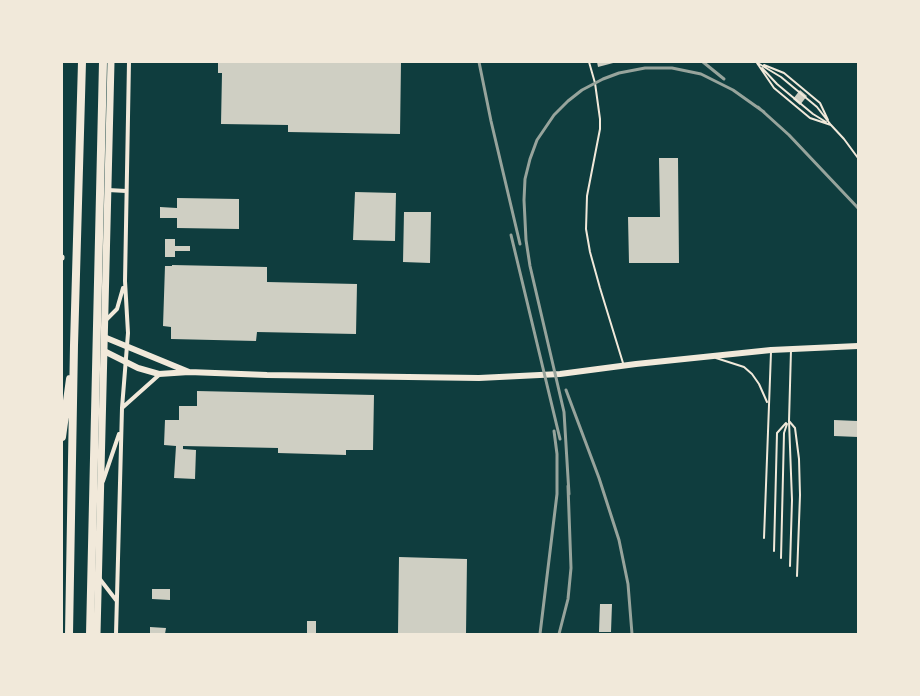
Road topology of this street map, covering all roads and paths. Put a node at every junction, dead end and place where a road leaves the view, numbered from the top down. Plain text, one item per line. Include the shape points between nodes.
1 (82, 62) edge
2 (103, 62) edge
3 (111, 62) edge
4 (129, 62) edge
5 (589, 62) edge
6 (757, 62) edge
7 (831, 125) junction
8 (858, 158) edge
9 (107, 190) junction
10 (126, 191) junction
11 (125, 281) junction
12 (104, 321) junction
13 (104, 337) junction
14 (74, 345) junction
15 (858, 346) edge
16 (127, 348) junction
17 (791, 349) junction
18 (771, 350) junction
19 (104, 351) junction
20 (710, 356) junction
21 (126, 363) junction
22 (624, 366) junction
23 (189, 372) junction
24 (159, 374) junction
25 (768, 405) junction
26 (122, 408) junction
27 (789, 422) junction
28 (121, 428) junction
29 (62, 437) edge
30 (100, 491) junction
31 (764, 538) dead end
32 (774, 551) dead end
33 (782, 558) dead end
34 (790, 566) dead end
35 (797, 576) dead end
36 (98, 577) junction
37 (116, 600) junction
38 (69, 634) edge
39 (90, 634) edge
40 (97, 634) edge
41 (116, 634) edge

1 - 14 highway
2 - 39 highway
3 - 9 main road
4 - 10 street
5 - 22 lane via 600,129 587,196 586,229
6 - 7 lane via 777,84
6 - 7 lane via 817,107
6 - 7 lane via 774,88 810,118
6 - 7 lane via 784,73 820,103
7 - 8 lane
9 - 10 street
9 - 12 main road
10 - 11 street
11 - 12 street via 117,309
11 - 16 street
12 - 13 main road
13 - 16 main road
13 - 19 main road
14 - 29 highway
14 - 38 highway
15 - 17 main road
16 - 21 street
16 - 23 main road
17 - 18 main road
17 - 27 lane
18 - 20 main road
18 - 25 lane
19 - 21 main road
19 - 30 main road
20 - 22 main road
20 - 25 lane via 752,374
21 - 24 main road
21 - 26 street
22 - 23 main road via 479,378
23 - 24 main road
24 - 26 street
25 - 31 lane
26 - 28 street
27 - 32 lane via 777,433
27 - 33 lane via 784,433
27 - 34 lane
27 - 35 lane via 795,428 799,459
28 - 30 street
28 - 37 street
30 - 36 main road
36 - 37 street
36 - 40 main road
37 - 41 street

